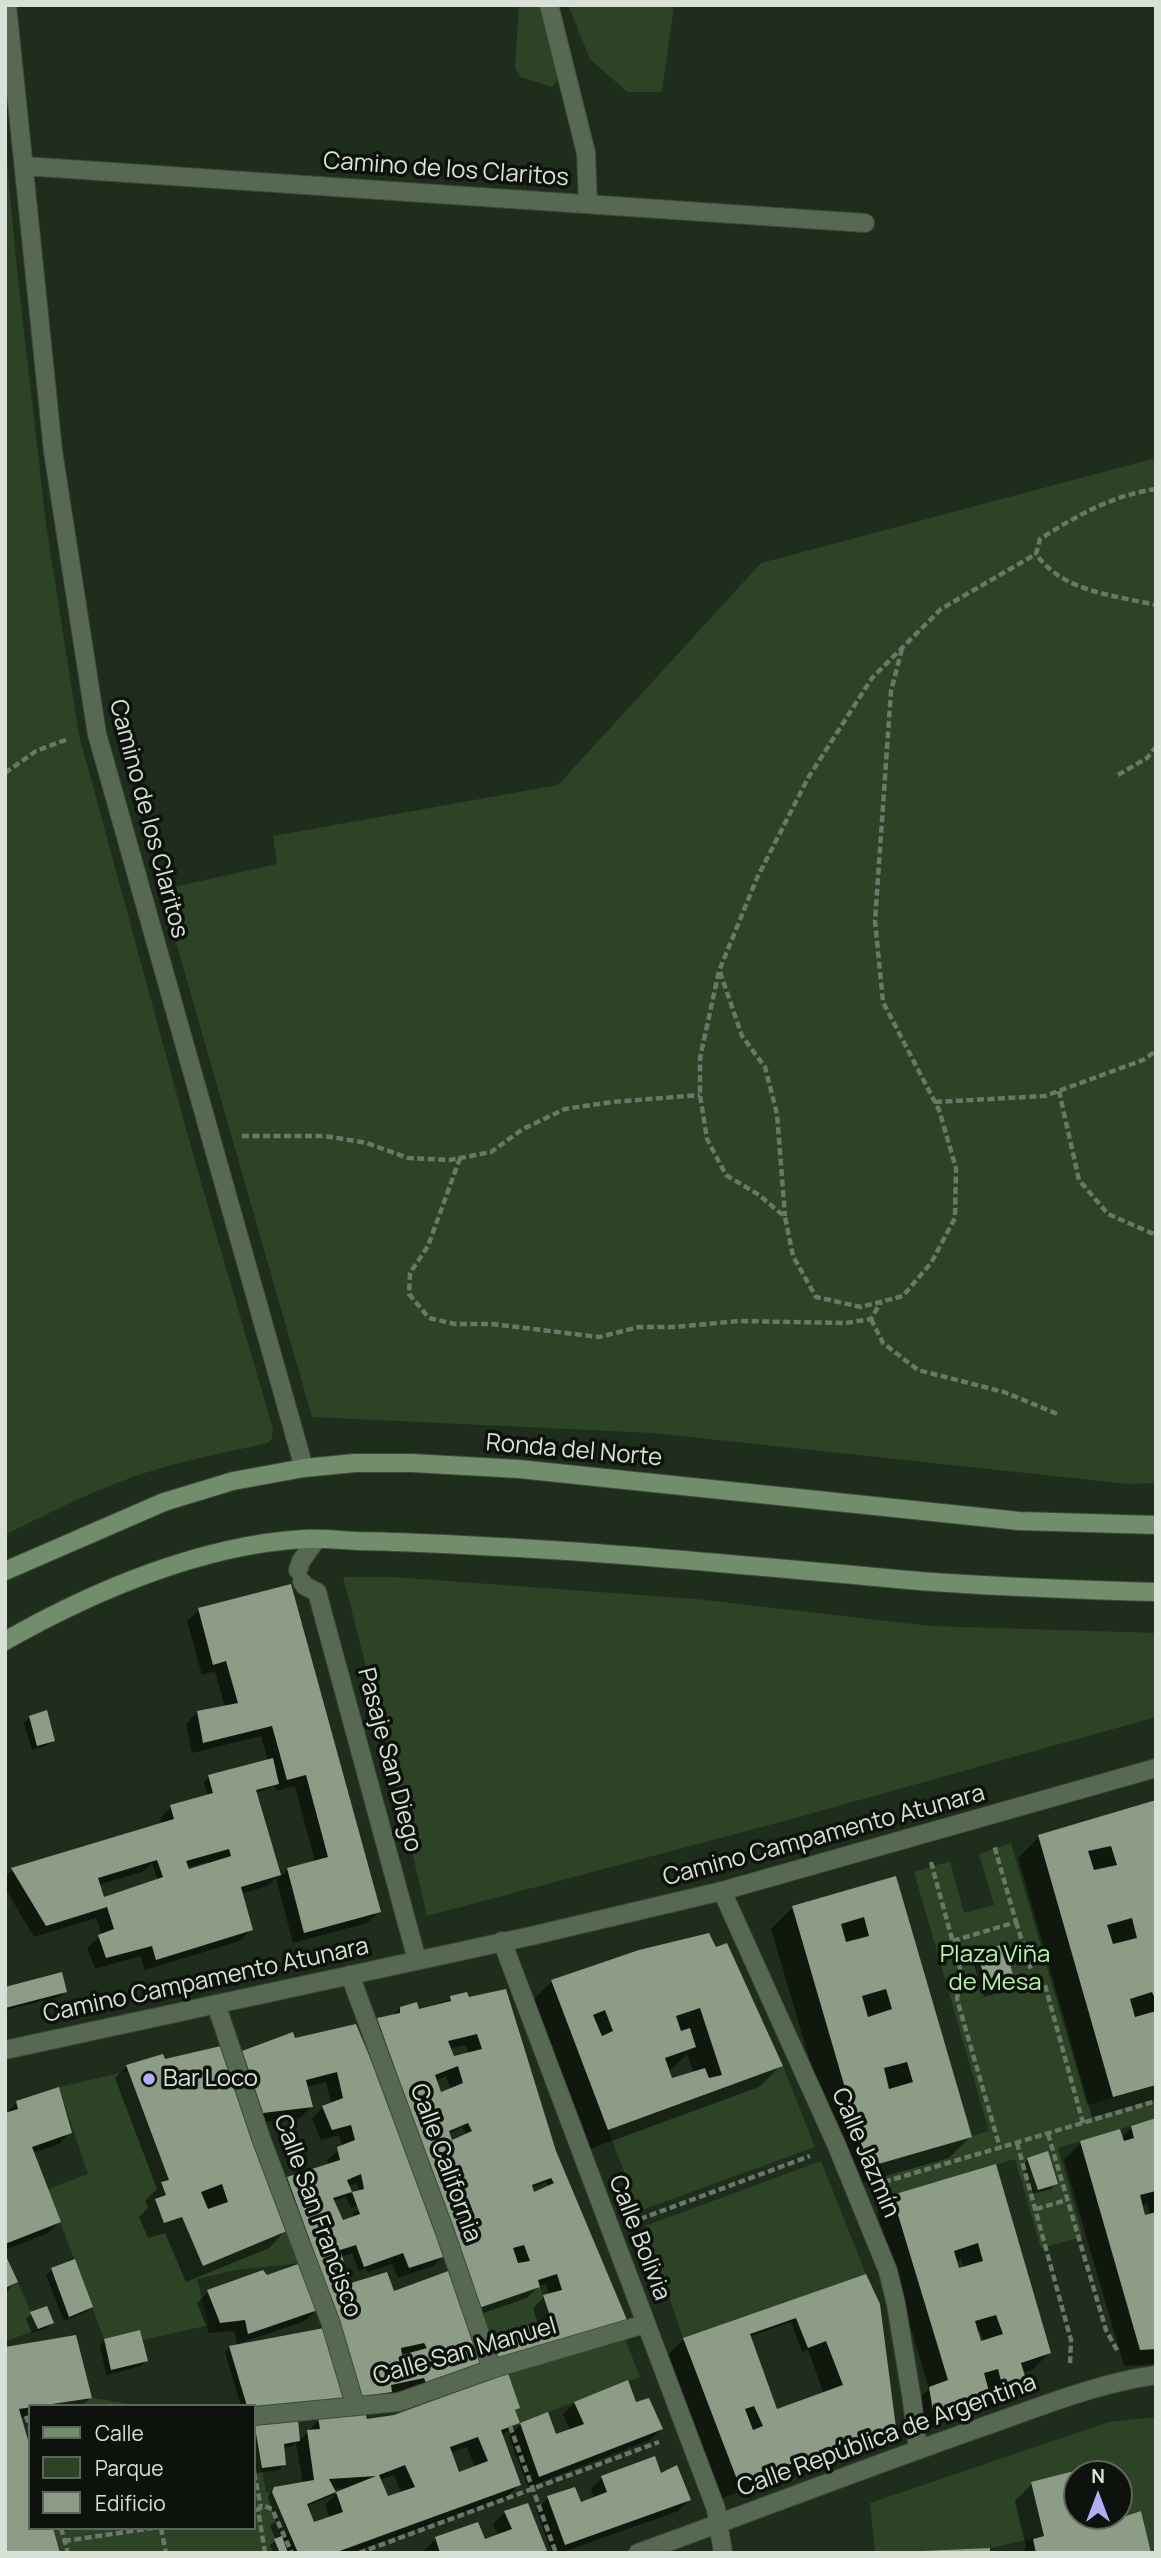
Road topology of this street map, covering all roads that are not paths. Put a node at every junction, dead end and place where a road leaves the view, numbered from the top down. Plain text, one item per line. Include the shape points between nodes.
1 (7, 5) edge
2 (549, 5) edge
3 (23, 166) junction
4 (588, 204) junction
5 (865, 223) dead end
6 (304, 1468) junction
7 (1156, 1525) edge
8 (316, 1540) junction
9 (5, 1572) edge
10 (1156, 1592) edge
11 (5, 1641) edge
12 (1156, 1768) edge
13 (722, 1891) junction
14 (502, 1941) junction
15 (417, 1961) junction
16 (350, 1975) junction
17 (216, 2004) junction
18 (5, 2050) edge
19 (645, 2324) junction
20 (492, 2369) junction
21 (1147, 2376) edge
22 (355, 2405) junction
23 (256, 2416) edge
24 (918, 2449) junction
25 (719, 2523) junction
26 (638, 2553) edge
27 (723, 2553) edge

1 - 3 street, Camino de los Claritos
2 - 4 street via 586,153
3 - 4 street, Camino de los Claritos
3 - 6 street, Camino de los Claritos via 53,450 97,734
4 - 5 street, Camino de los Claritos
6 - 7 main road, Ronda del Norte via 412,1463 519,1469 1019,1521
6 - 9 main road, Ronda del Norte via 233,1481 164,1502
8 - 10 main road via 407,1541 702,1560 934,1582
8 - 11 main road via 194,1559 122,1584
8 - 15 street, Pasaje San Diego via 301,1561
12 - 13 street, Camino Campamento Atunara
13 - 14 street, Camino Campamento Atunara
13 - 24 street, Calle Jazmín via 888,2271
14 - 15 street, Camino Campamento Atunara
14 - 19 street, Calle Bolivia
15 - 16 street, Camino Campamento Atunara
16 - 17 street, Camino Campamento Atunara
16 - 20 street, Calle California
17 - 18 street, Camino Campamento Atunara
17 - 22 street, Calle San Francisco via 331,2324
19 - 20 street, Calle San Manuel
19 - 25 street, Calle Bolivia
20 - 22 street, Calle San Manuel via 399,2402
21 - 24 street, Calle República de Argentina
22 - 23 street, Calle San Manuel
24 - 25 street, Calle República de Argentina
25 - 26 street, Calle República de Argentina
25 - 27 street, Calle Bolivia

